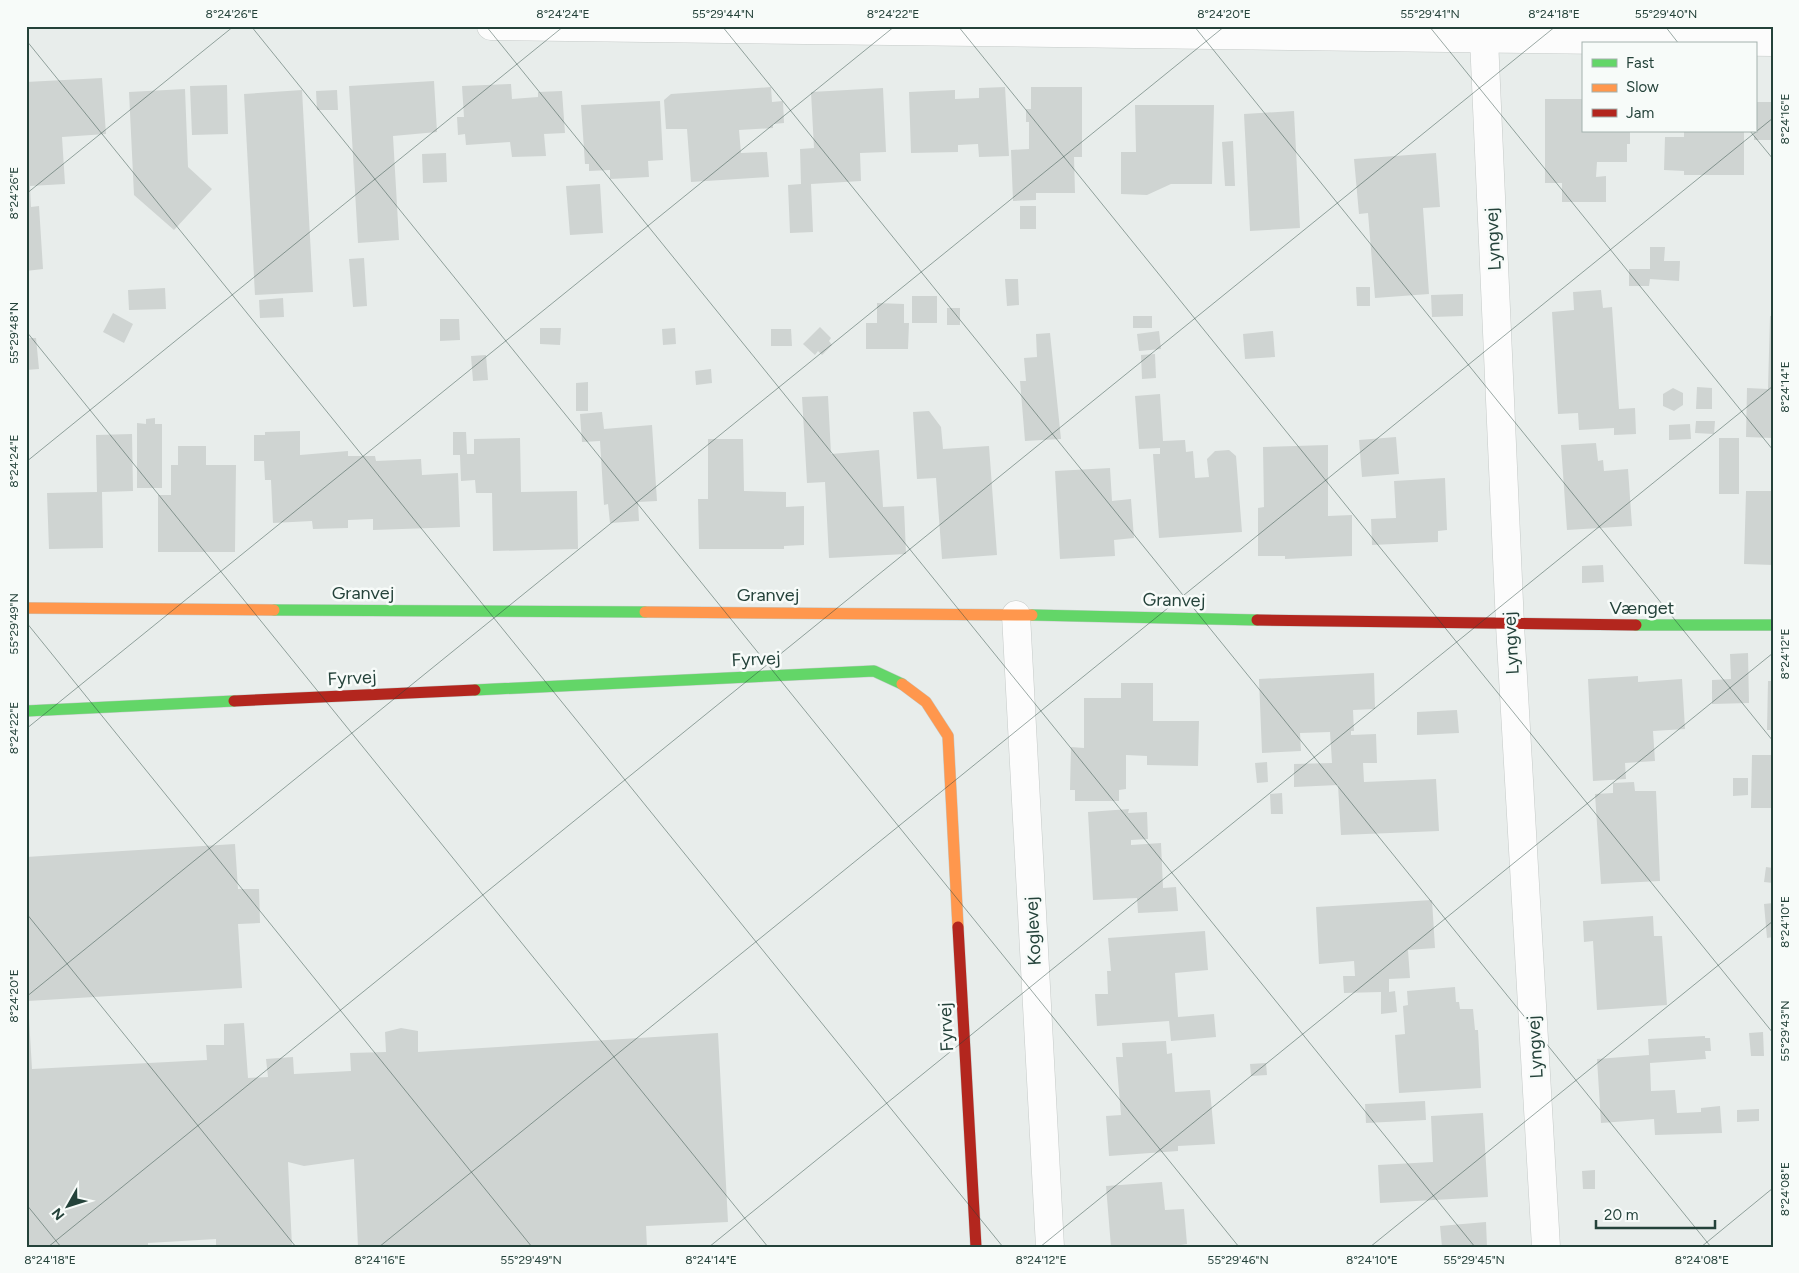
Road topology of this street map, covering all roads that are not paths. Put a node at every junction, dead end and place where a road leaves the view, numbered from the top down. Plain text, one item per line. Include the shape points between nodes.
1 (491, 26) edge
2 (1668, 33) edge
3 (1484, 39) junction
4 (1773, 42) edge
5 (26, 608) edge
6 (1016, 615) junction
7 (1510, 625) junction
8 (1773, 625) edge
9 (26, 711) edge
10 (976, 1247) edge
11 (1050, 1247) edge
12 (1546, 1247) edge

1 - 3 street
2 - 3 street
2 - 4 street
3 - 7 street, Lyngvej
5 - 6 street, Granvej
6 - 7 street, Granvej
6 - 11 street, Koglevej
7 - 8 street, Vænget
7 - 12 street, Lyngvej
9 - 10 street, Fyrvej via 874,671 906,683 932,706 948,736

